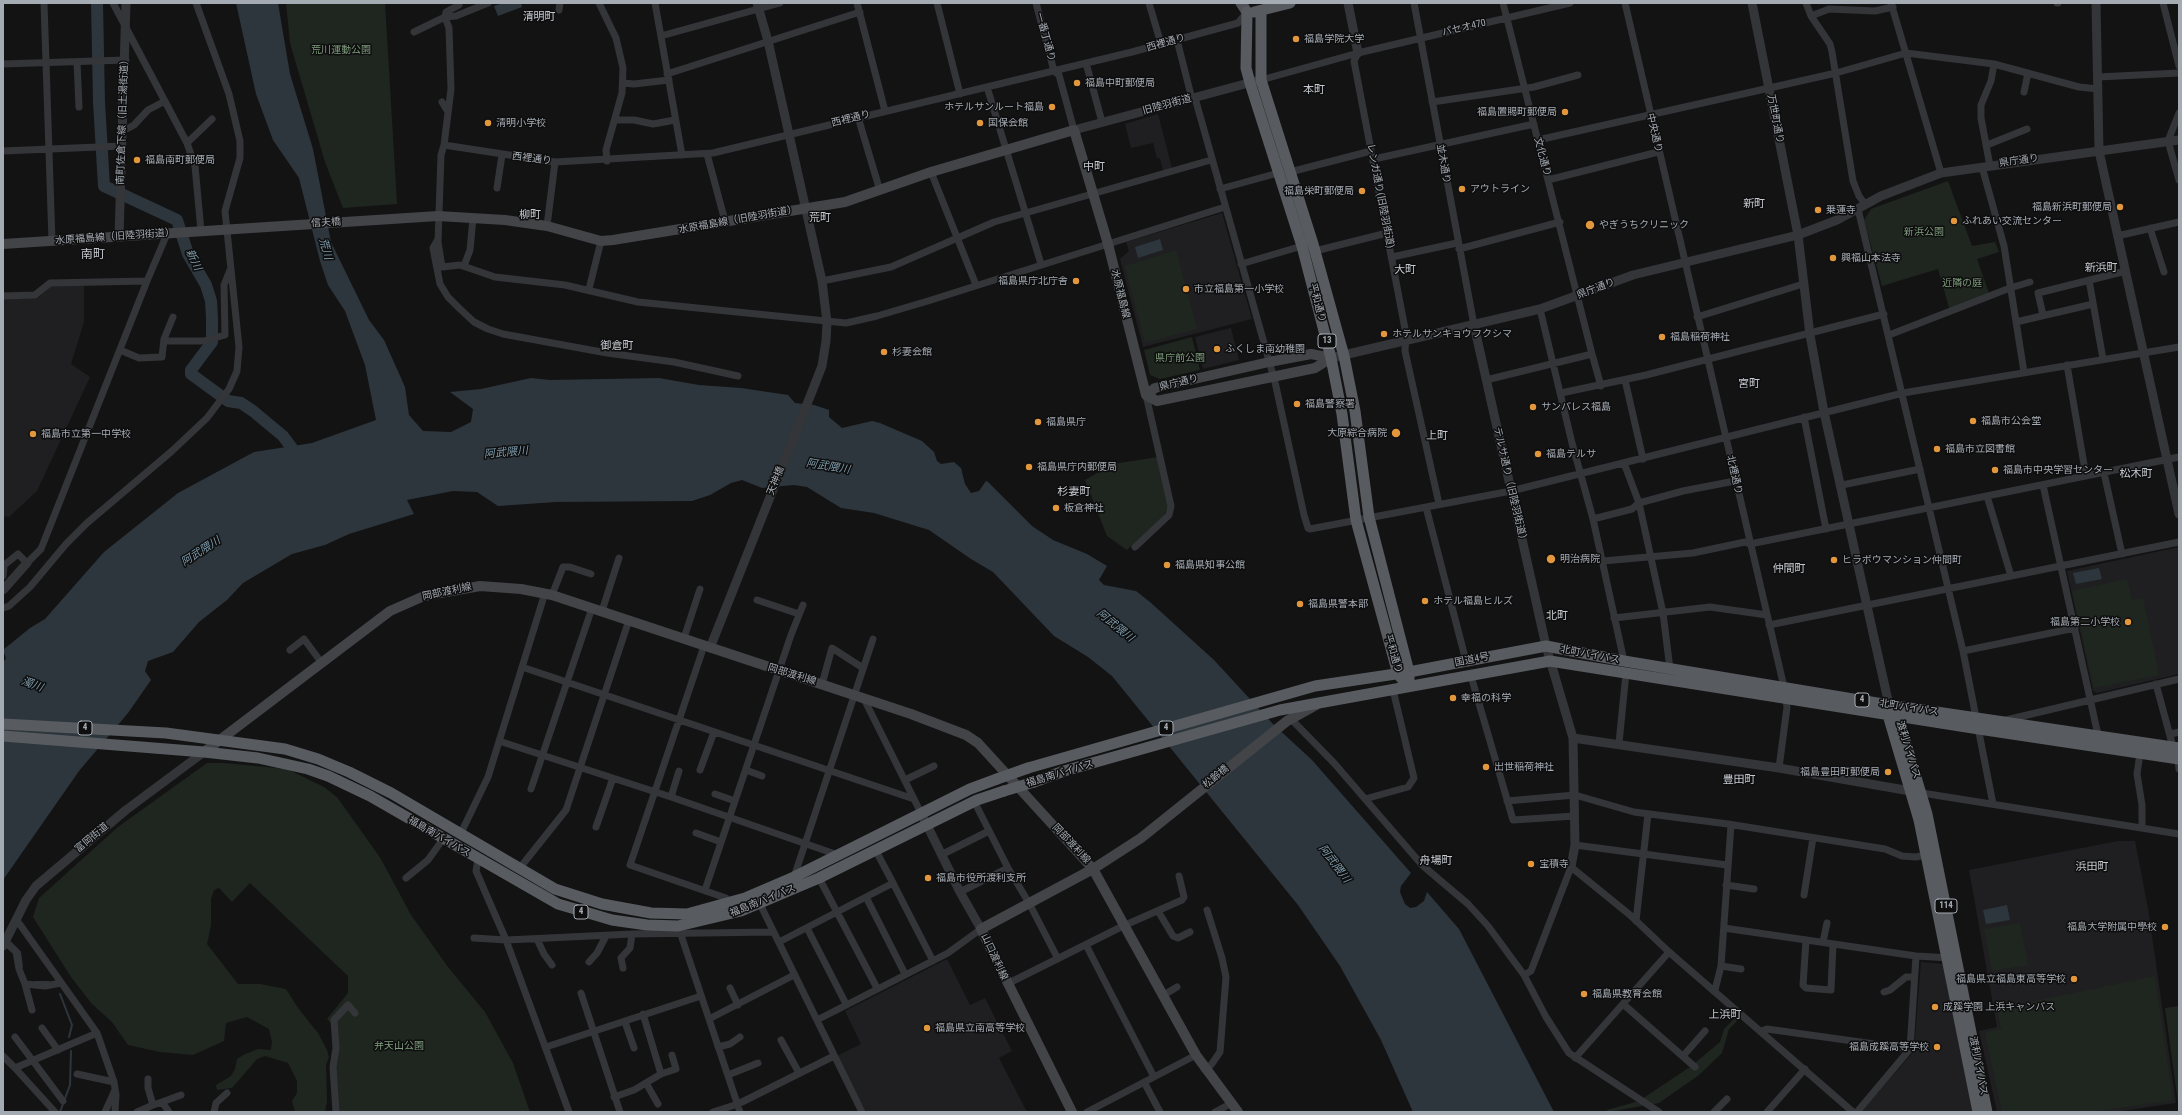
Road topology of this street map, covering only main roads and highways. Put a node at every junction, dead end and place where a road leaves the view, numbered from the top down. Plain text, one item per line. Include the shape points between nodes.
1 (1290, 3) edge
2 (1259, 5) edge
3 (1245, 6) edge
4 (1255, 81) junction
5 (1093, 192) joint
6 (426, 216) joint
7 (227, 230) joint
8 (3, 244) edge
9 (1331, 358) junction
10 (1146, 395) junction
11 (1546, 646) joint
12 (1550, 661) joint
13 (1410, 672) junction
14 (1398, 674) junction
15 (1408, 688) junction
16 (1321, 702) junction
17 (1892, 712) junction
18 (3, 724) edge
19 (3, 736) edge
20 (219, 740) junction
21 (204, 752) junction
22 (2178, 757) edge
23 (1145, 835) joint
24 (1093, 869) junction
25 (1952, 958) junction
26 (1072, 1112) edge
27 (1238, 1112) edge
28 (1978, 1112) edge
29 (1987, 1112) edge

1 - 2 highway
2 - 3 highway
2 - 4 highway, 平和通り / 13
3 - 4 highway, 平和通り / 13 via 1246,68
4 - 9 highway, 平和通り / 13 via 1278,173 1302,246
4 - 13 highway, 平和通り / 13 via 1290,172 1344,356 1355,411 1369,517
5 - 6 main road, 水原福島線（旧陸羽街道） via 1074,130 931,172 833,205 725,220 639,237 601,241 547,226
5 - 10 main road, 水原福島線
6 - 7 main road, 信夫橋
7 - 8 main road, 水原福島線（旧陸羽街道）
9 - 10 main road, 県庁通り via 1311,354 1269,362 1155,388
9 - 10 main road, 県庁通り via 1315,368 1157,401
9 - 14 highway, 平和通り / 13 via 1342,414 1356,520
11 - 13 highway, 国道4号 / 4
11 - 17 highway, 北町バイパス / 4 via 1784,687
12 - 15 highway, 国道4号 / 4
12 - 17 highway, 北町バイパス / 4 via 1787,699
13 - 14 highway, 国道4号 / 4
13 - 15 highway, 平和通り / 13
14 - 15 highway, 平和通り / 13
14 - 20 highway, 福島南バイパス / 4, bridge via 1315,686 1272,697 997,778 769,889 687,914 627,910 555,889 391,793 349,772 285,749
15 - 16 highway, 福島南バイパス / 4
16 - 21 highway, 福島南バイパス / 4, bridge via 1280,710 1070,770 974,801 819,878 760,904 680,930 627,923 579,912 540,895 370,796 328,776 286,764
16 - 23 main road, 松齢橋 via 1289,720
17 - 22 highway, 北町バイパス / 4 via 1979,730
17 - 22 highway, 北町バイパス / 4 via 2004,721 2098,735
17 - 25 highway, 渡利バイパス / 114 via 1916,792
18 - 20 highway, 福島南バイパス / 4 via 166,733
19 - 21 highway, 福島南バイパス / 4
20 - 21 main road, 岡部渡利線
20 - 24 main road, 岡部渡利線 via 383,615 405,603 424,596 480,586 521,588 548,594 854,694 973,739
23 - 24 main road, 山口渡利線
24 - 26 main road, 山口渡利線 via 981,929 1006,984
24 - 27 main road, 岡部渡利線 via 1204,1069
25 - 28 highway, 渡利バイパス / 114
25 - 29 highway, 渡利バイパス / 114

